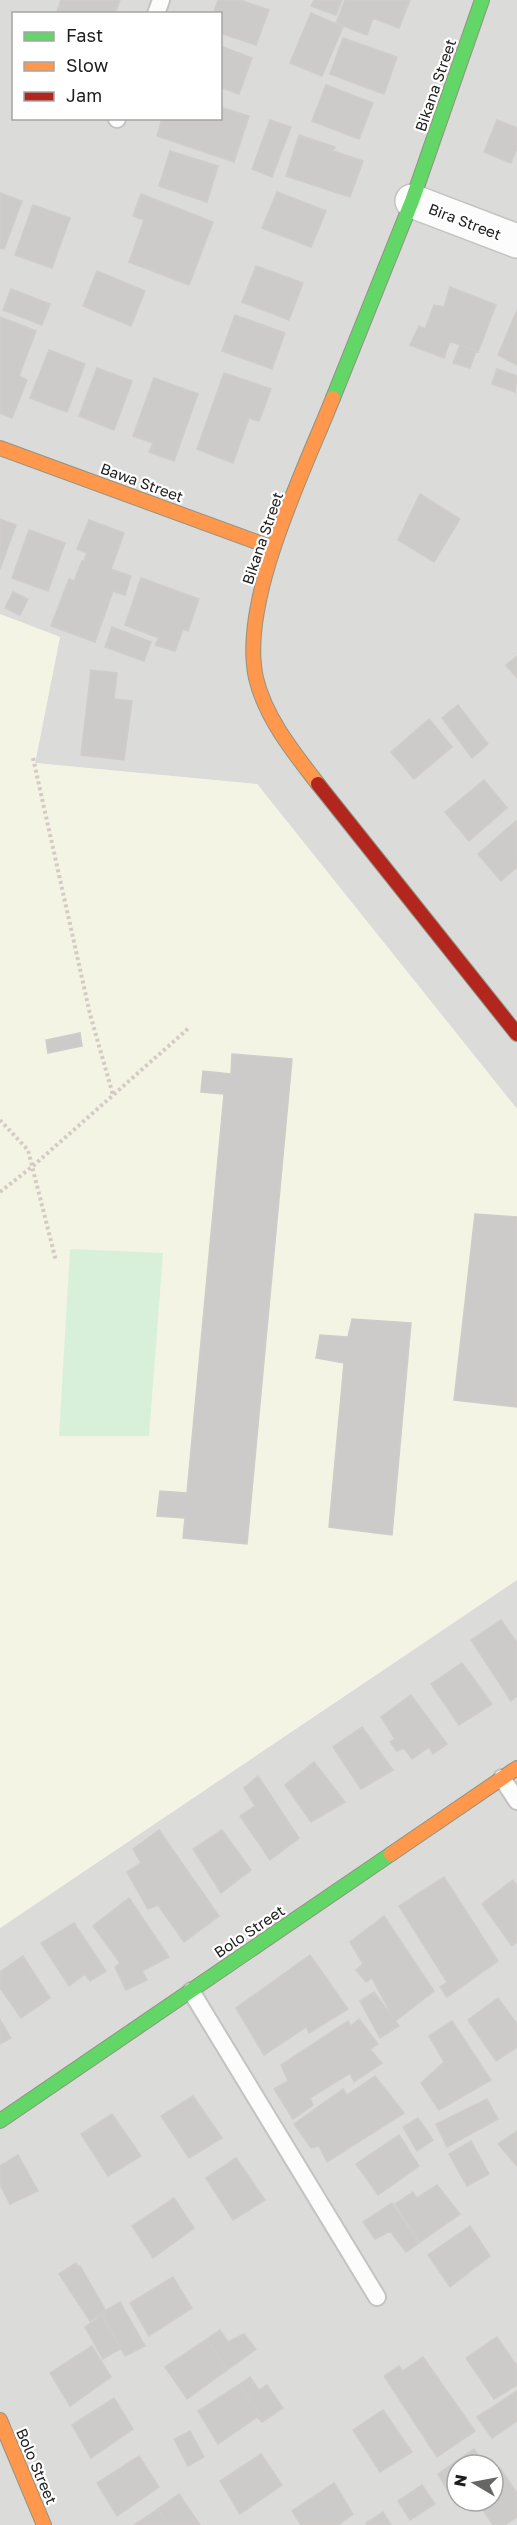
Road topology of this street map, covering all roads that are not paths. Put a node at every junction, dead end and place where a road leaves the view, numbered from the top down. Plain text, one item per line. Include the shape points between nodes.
1 (482, 0) edge
2 (412, 201) junction
3 (517, 241) edge
4 (0, 448) edge
5 (273, 548) junction
6 (517, 1034) edge
7 (517, 1768) edge
8 (502, 1778) junction
9 (517, 1801) edge
10 (191, 1991) junction
11 (0, 2121) edge
12 (377, 2297) dead end
13 (0, 2420) edge
14 (44, 2525) edge

1 - 2 street, Bikana Street
2 - 3 street, Bira Street
2 - 5 street, Bikana Street
4 - 5 street, Bawa Street
5 - 6 street, Bikana Street via 258,604 253,650 260,692 280,732
7 - 8 street, Bolo Street
8 - 9 lane
8 - 10 street, Bolo Street
10 - 11 street, Bolo Street
10 - 12 lane
13 - 14 street, Bolo Street

